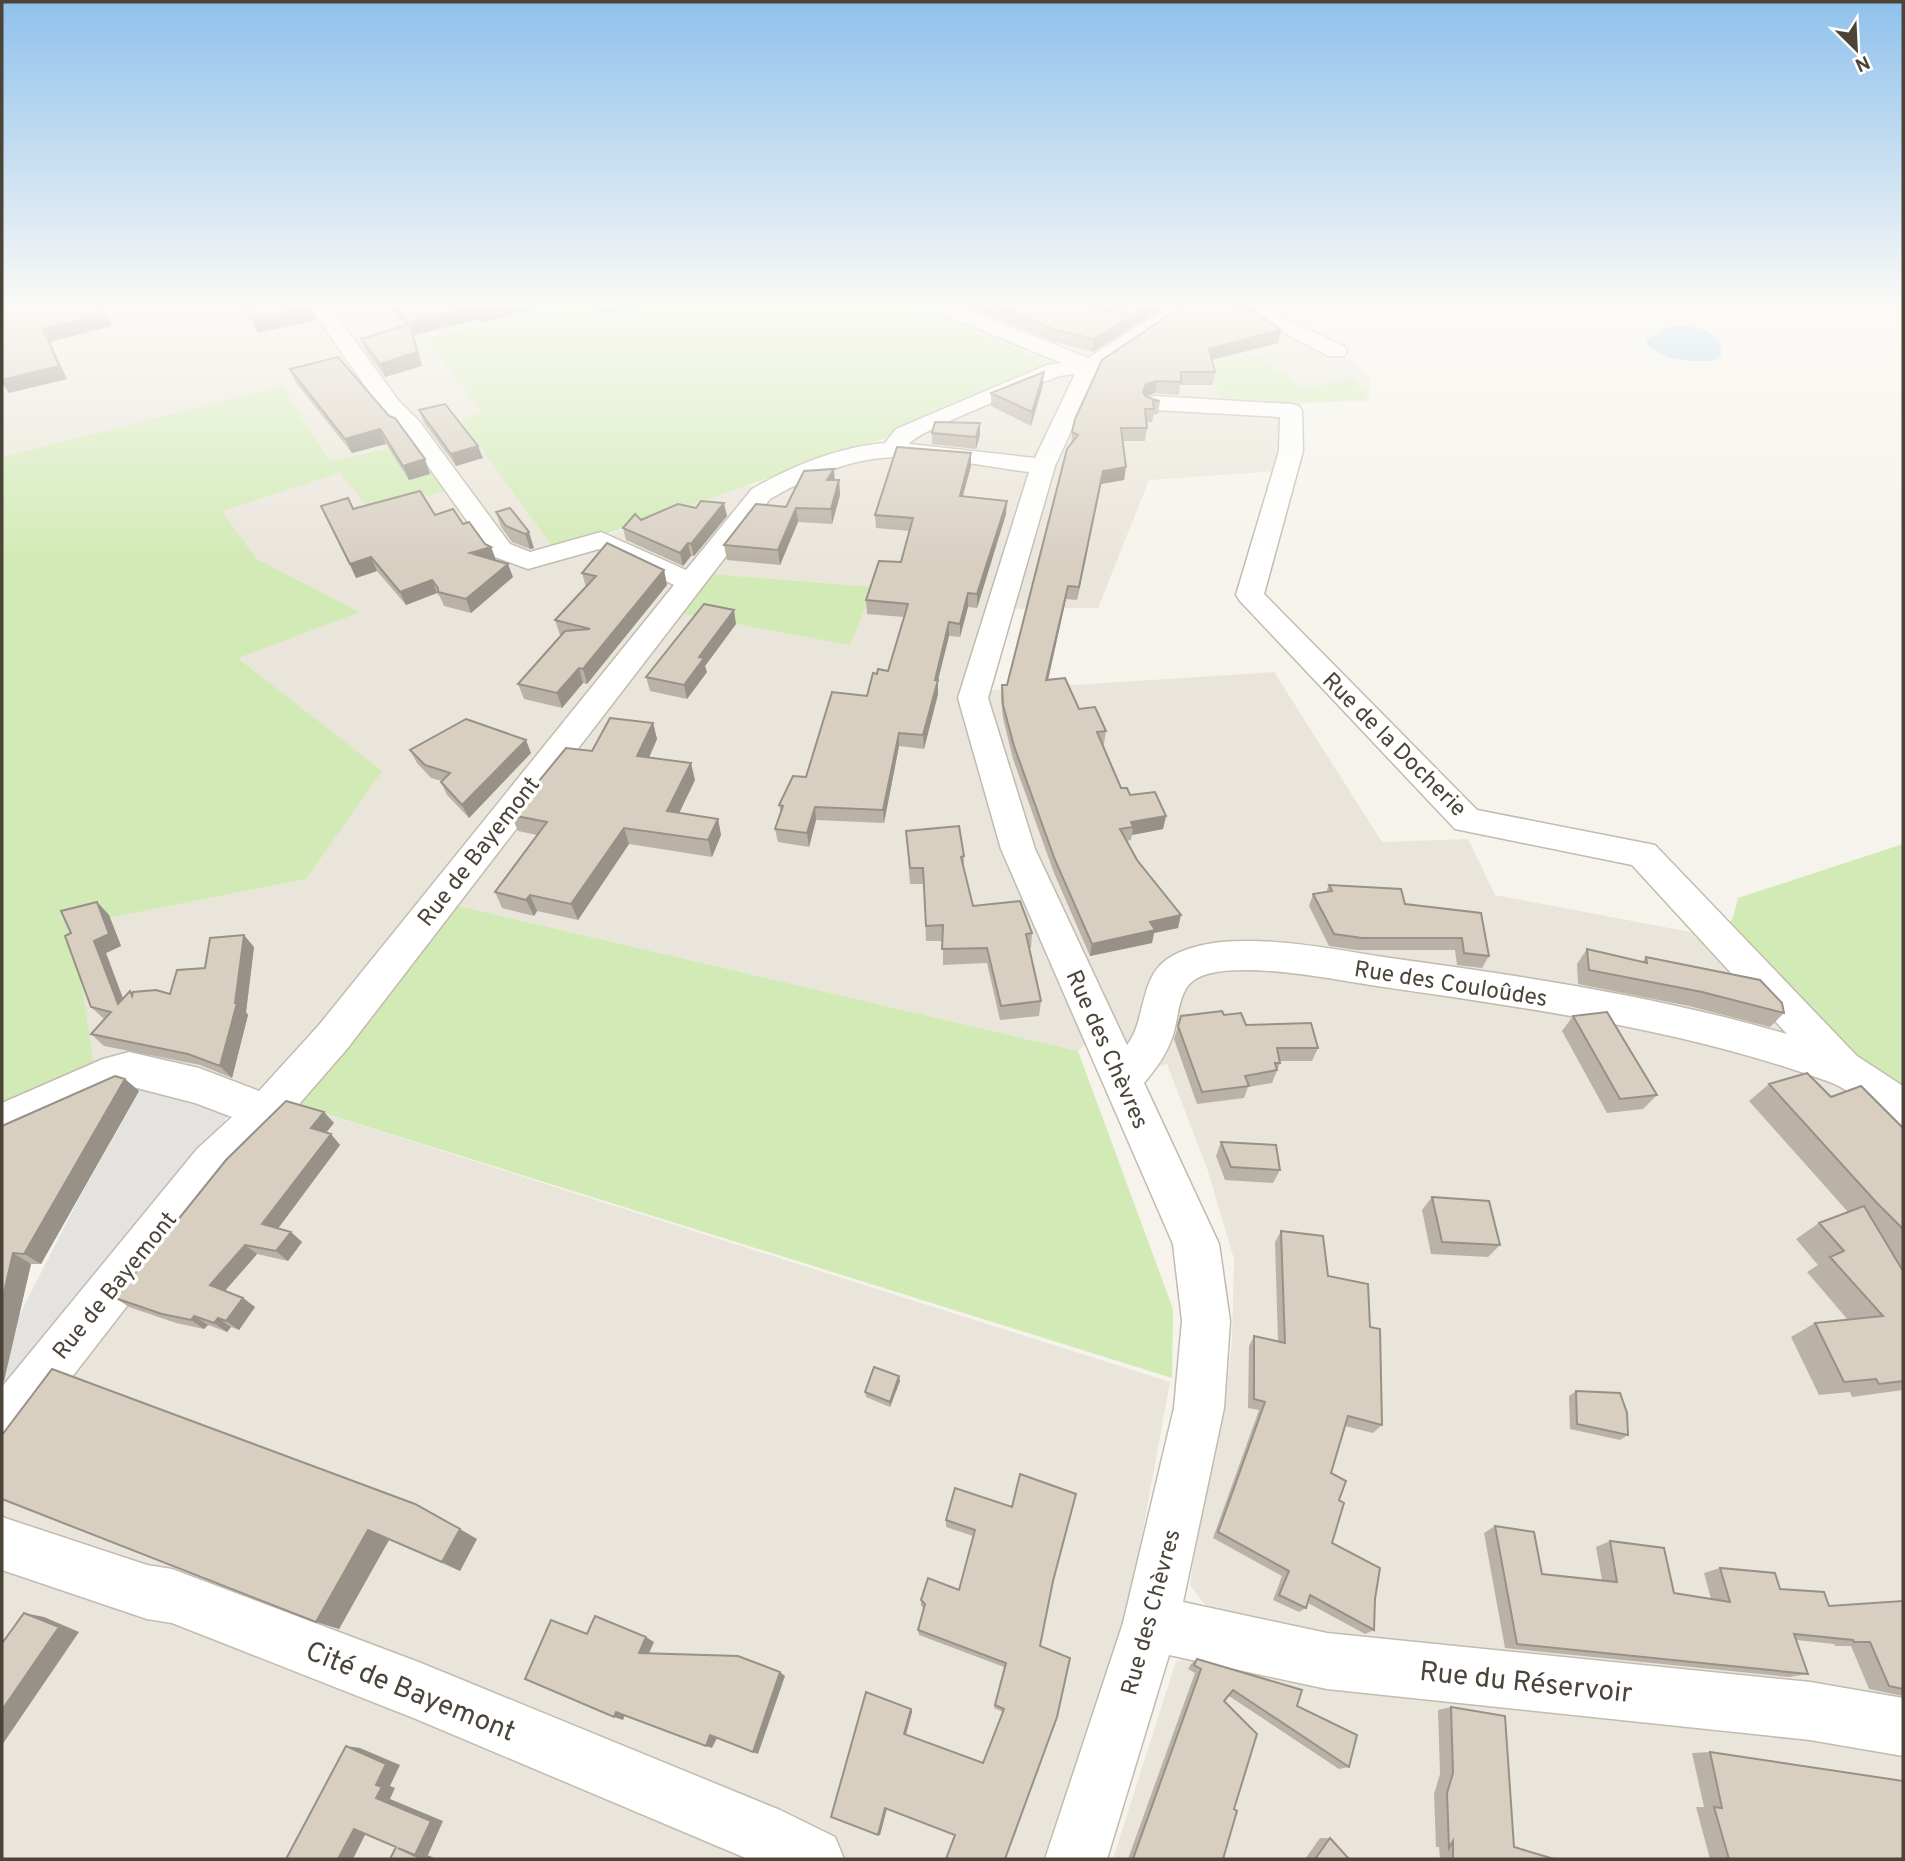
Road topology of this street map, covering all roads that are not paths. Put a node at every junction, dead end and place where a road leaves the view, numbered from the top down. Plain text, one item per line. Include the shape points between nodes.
1 (379, 390) edge
2 (1007, 390) edge
3 (1079, 390) edge
4 (1156, 403) edge
5 (892, 450) junction
6 (1043, 466) junction
7 (690, 582) junction
8 (1843, 1068) junction
9 (1122, 1080) junction
10 (1903, 1109) edge
11 (266, 1112) junction
12 (2, 1123) edge
13 (2, 1426) edge
14 (2, 1543) edge
15 (1151, 1623) junction
16 (1903, 1727) edge
17 (813, 1859) edge
18 (1076, 1859) edge

1 - 7 street via 501,550 528,561 601,540
2 - 5 street via 904,434
3 - 6 street, Rue des Chèvres
4 - 8 street, Rue de la Docherie via 1291,411 1291,451 1250,595 1467,820 1643,854
5 - 6 street, Rue de Bayemont
5 - 7 street, Rue de Bayemont via 850,457 782,481 761,494
6 - 9 street, Rue des Chèvres via 973,698 1018,849
7 - 11 street, Rue de Bayemont via 333,1037
8 - 9 street, Rue des Couloûdes via 1773,1045 1608,1007 1270,956 1209,957 1180,970 1163,995 1154,1036
8 - 10 street
9 - 15 street, Rue des Chèvres via 1196,1244 1206,1321 1199,1408
11 - 12 street via 199,1086 128,1069
11 - 13 street, Rue de Bayemont via 212,1163
14 - 17 street, Cité de Bayemont via 147,1592 172,1596 421,1692
15 - 16 street, Rue du Réservoir via 1327,1661 1810,1712
15 - 18 street, Rue des Chèvres

